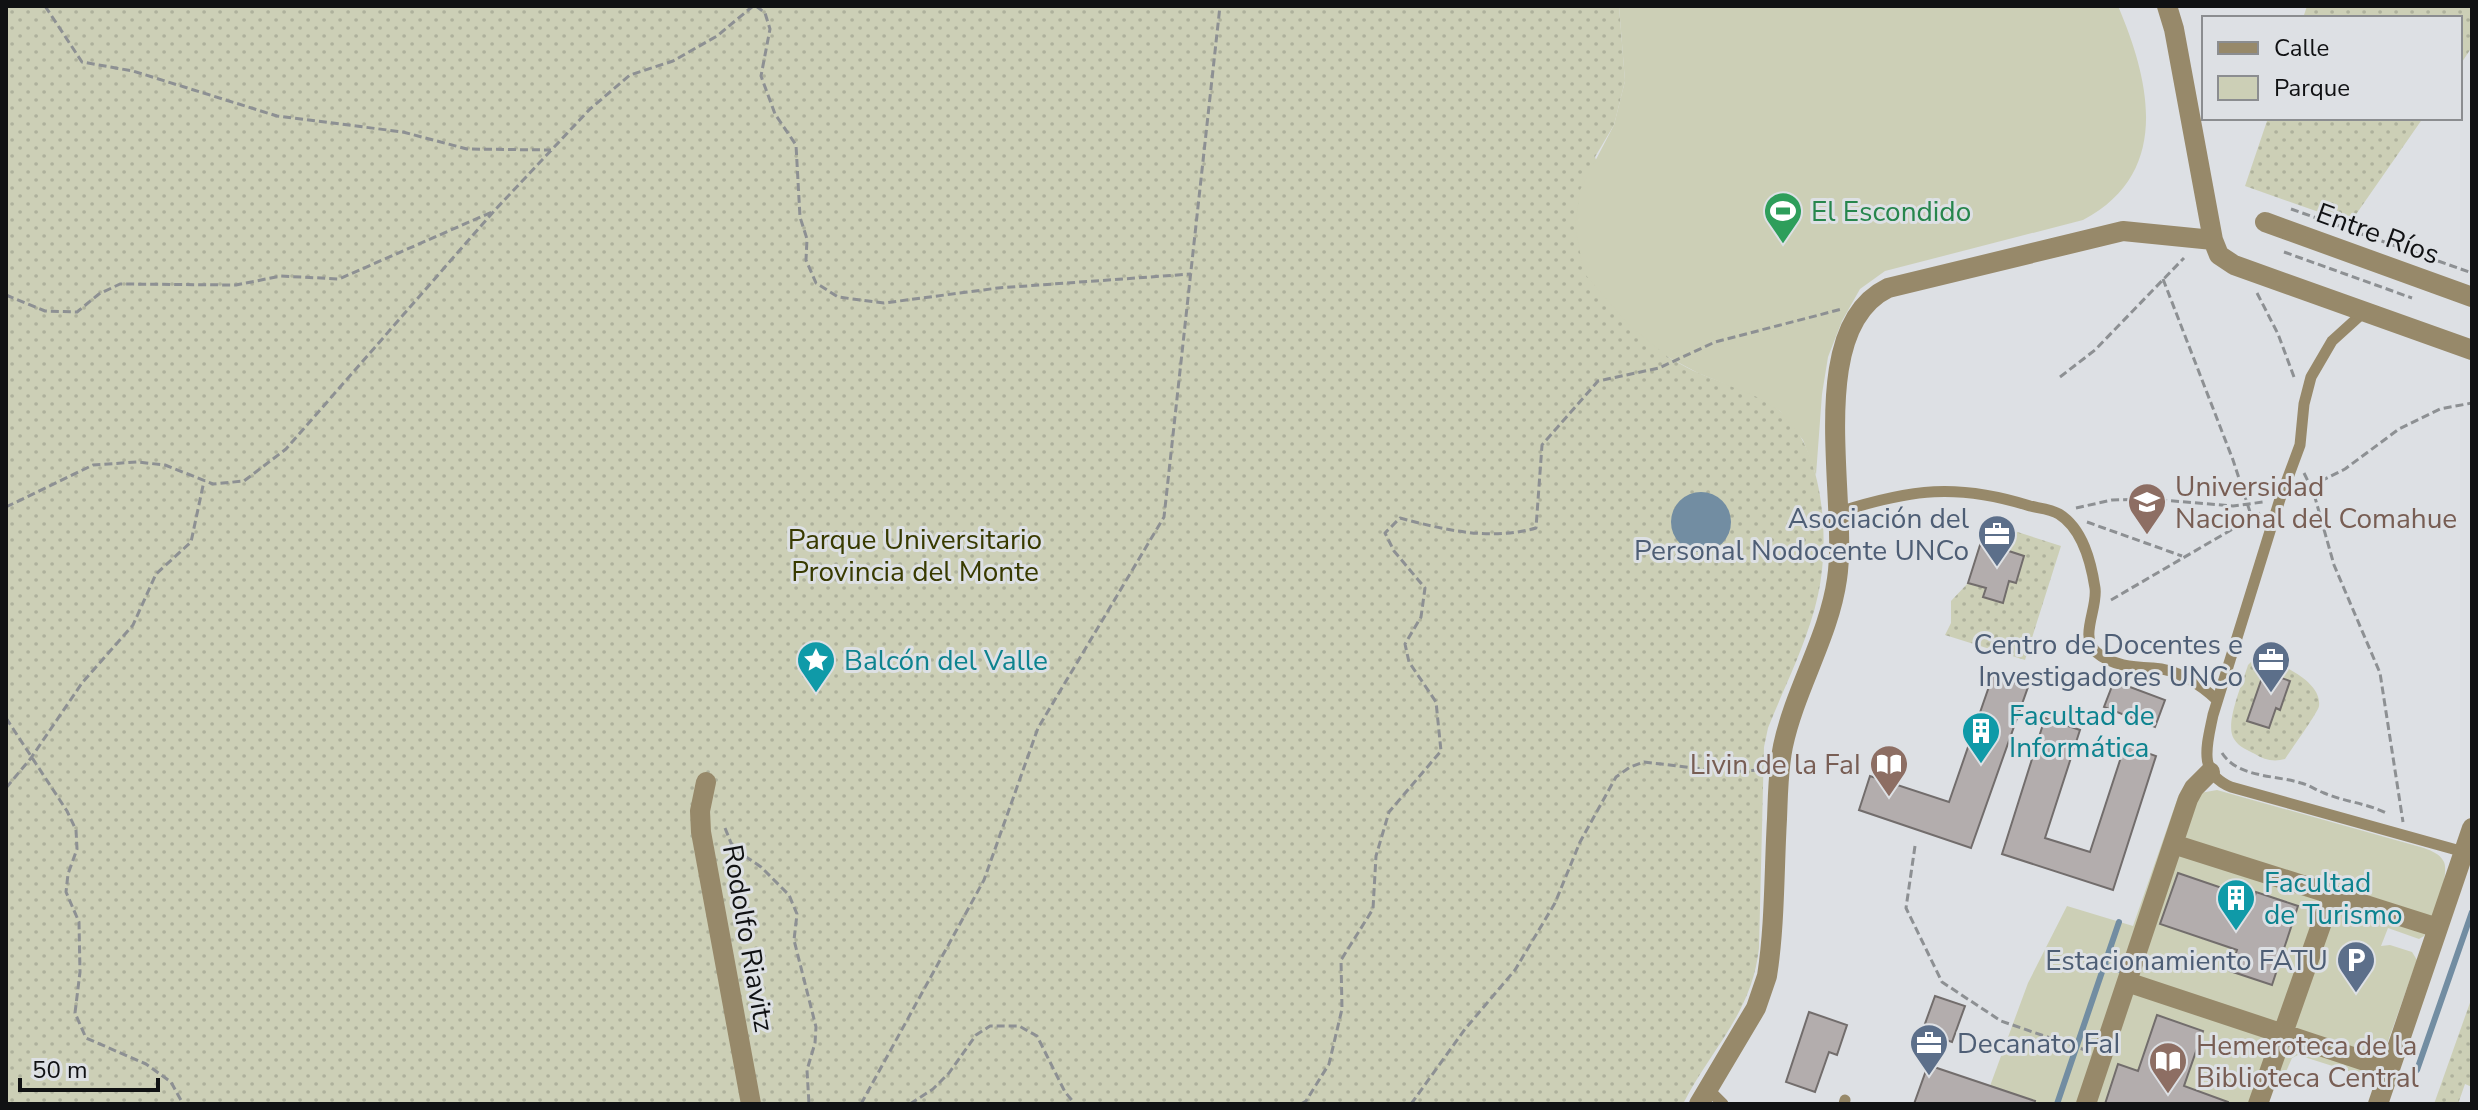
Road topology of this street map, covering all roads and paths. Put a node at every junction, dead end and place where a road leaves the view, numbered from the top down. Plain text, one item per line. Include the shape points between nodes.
1 (45, 6) edge
2 (754, 6) edge
3 (1220, 6) edge
4 (2167, 6) edge
5 (551, 150) junction
6 (2291, 209) dead end
7 (494, 211) junction
8 (2265, 222) dead end
9 (2213, 240) junction
10 (2190, 251) dead end
11 (2284, 252) dead end
12 (2472, 273) edge
13 (1191, 274) junction
14 (2163, 279) junction
15 (2255, 289) dead end
16 (6, 295) edge
17 (2472, 297) edge
18 (2414, 298) dead end
19 (1864, 303) junction
20 (2364, 312) junction
21 (2472, 350) edge
22 (2060, 377) dead end
23 (2472, 403) edge
24 (2304, 404) junction
25 (2297, 455) junction
26 (204, 480) junction
27 (2310, 488) junction
28 (2280, 499) junction
29 (2248, 505) junction
30 (6, 507) edge
31 (1839, 512) junction
32 (2057, 512) junction
33 (2252, 518) junction
34 (2184, 557) junction
35 (2093, 616) junction
36 (2217, 700) junction
37 (6, 718) edge
38 (2211, 728) junction
39 (31, 758) junction
40 (1780, 768) junction
41 (2210, 772) junction
42 (706, 782) dead end
43 (6, 788) edge
44 (2403, 821) junction
45 (725, 828) dead end
46 (2472, 828) edge
47 (2405, 835) junction
48 (2173, 844) junction
49 (1915, 846) dead end
50 (2464, 852) junction
51 (2332, 894) junction
52 (2438, 928) junction
53 (2127, 982) junction
54 (2283, 1034) junction
55 (2083, 1049) dead end
56 (2389, 1069) junction
57 (1704, 1096) edge
58 (183, 1104) edge
59 (751, 1104) edge
60 (809, 1104) edge
61 (861, 1104) edge
62 (910, 1104) edge
63 (1075, 1104) edge
64 (1301, 1104) edge
65 (1411, 1104) edge
66 (1723, 1104) edge
67 (2086, 1104) edge
68 (2258, 1104) edge
69 (2378, 1104) edge

1 - 5 path via 82,62 133,71 277,116 403,132 467,149
2 - 5 path via 717,36 673,61 630,75
2 - 13 path via 765,13 770,29 761,76 775,114 796,145 806,260 816,283 838,297 884,303 998,288
3 - 13 path
4 - 9 street
5 - 7 path
6 - 12 path
7 - 16 path via 339,279 281,276 236,285 120,284 77,312 45,311
7 - 26 path via 286,449 244,481
8 - 17 street, Entre Ríos
9 - 19 street via 2111,233 1901,284
9 - 20 street via 2219,255 2234,265
10 - 14 path
11 - 18 path
13 - 61 path via 1164,517 1038,728 984,880
14 - 22 path via 2095,350
14 - 29 path
15 - 24 path
19 - 31 street via 1840,361 1835,420
19 - 64 path via 1728,338 1659,368 1598,381 1542,445 1536,528 1509,535 1441,529 1400,518 1385,533 1425,588 1421,617 1405,644 1409,662 1436,702 1441,751 1389,812 1376,856 1373,909 1341,960 1342,1009 1329,1064
20 - 21 street
20 - 24 lane via 2324,351
23 - 27 path via 2440,409 2399,429
24 - 25 lane
25 - 27 path
25 - 28 lane
26 - 30 path via 165,465 93,465
26 - 39 path via 191,542 156,574 133,625 82,683
27 - 28 path
27 - 44 path via 2334,565 2380,673
28 - 29 path
28 - 33 path
28 - 36 lane
29 - 32 path via 2112,500
29 - 33 path
31 - 32 lane via 1938,489
31 - 40 street via 1837,582 1786,731
32 - 34 path
32 - 35 lane via 2084,543 2095,588
33 - 34 path
34 - 35 path
35 - 36 lane via 2089,644 2096,652 2126,665 2183,676
36 - 38 lane
37 - 39 path
38 - 41 lane
38 - 44 path via 2227,760 2236,766 2353,800
39 - 43 path
39 - 58 path via 76,830 77,849 66,892 79,922 75,1013 86,1038 146,1064 171,1082
40 - 57 street via 1767,976 1756,1008
40 - 65 path via 1728,772 1644,762 1616,777 1580,842 1555,903 1515,970
41 - 47 lane via 2231,787
41 - 48 street via 2191,793
42 - 59 street, Rodolfo Riavitz via 701,832
44 - 47 path
45 - 60 path via 733,848 789,895 797,914 794,940 816,1027 807,1070
46 - 50 street
47 - 50 lane
48 - 51 street
48 - 53 street
49 - 55 path via 1906,908 1942,982 2001,1021
50 - 52 street
51 - 52 street
51 - 54 street
52 - 56 street
53 - 54 street
53 - 67 street
54 - 56 street
54 - 68 street
56 - 69 street
57 - 66 lane
62 - 63 path via 933,1089 976,1035 990,1026 1019,1026 1037,1036

